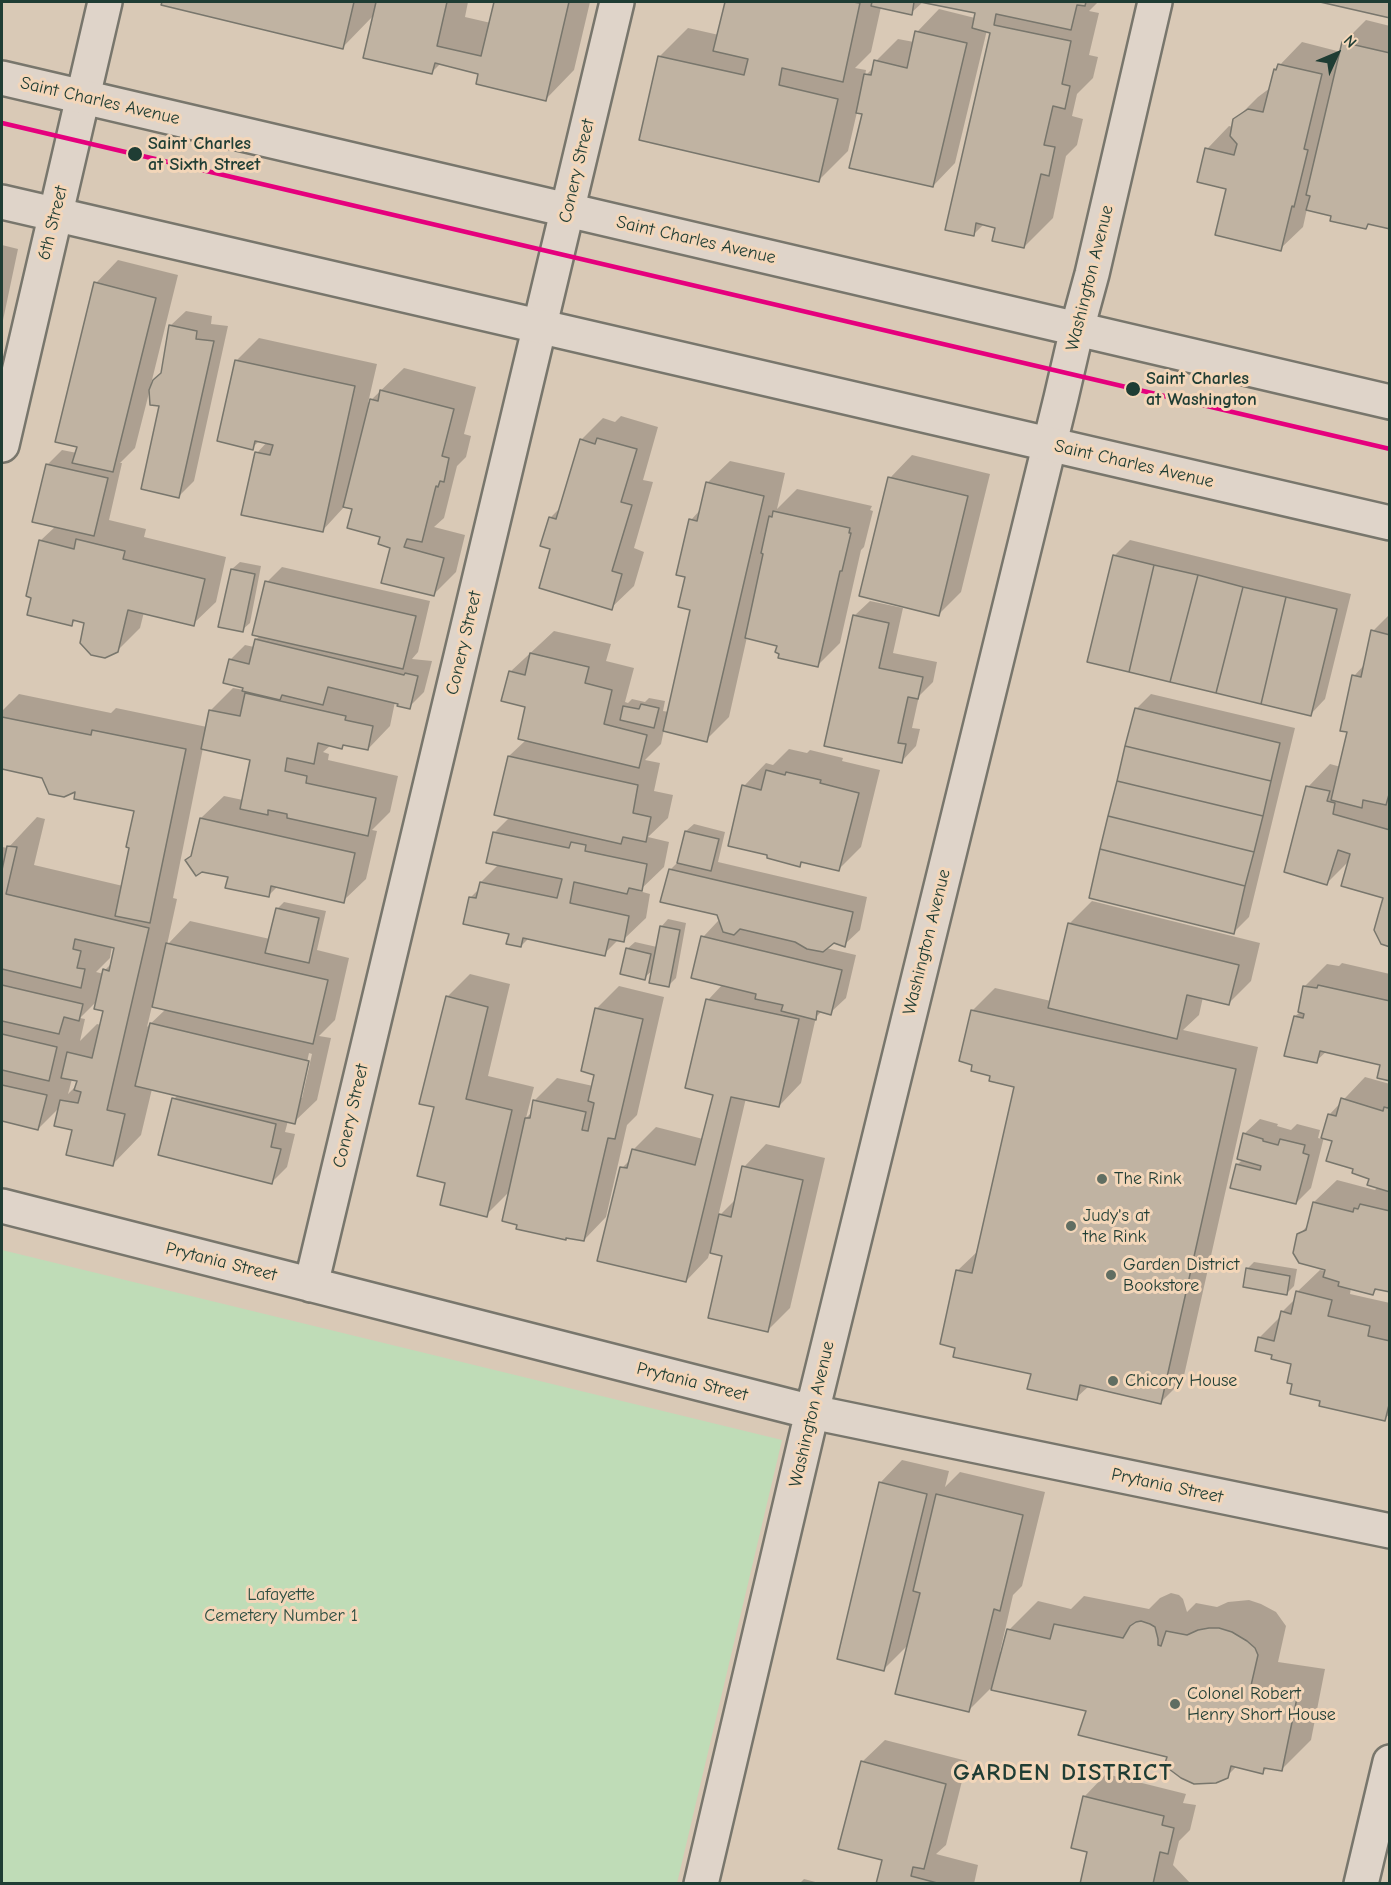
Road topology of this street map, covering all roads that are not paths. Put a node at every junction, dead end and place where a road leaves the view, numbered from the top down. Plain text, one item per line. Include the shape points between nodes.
1 (105, 2) edge
2 (617, 2) edge
3 (1155, 2) edge
4 (2, 78) edge
5 (83, 96) junction
6 (2, 202) edge
7 (567, 210) junction
8 (55, 214) junction
9 (539, 326) junction
10 (1077, 329) junction
11 (1389, 402) edge
12 (1049, 444) junction
13 (2, 445) edge
14 (1389, 523) edge
15 (2, 1206) edge
16 (311, 1285) junction
17 (812, 1412) junction
18 (1389, 1531) edge
19 (1389, 1762) edge
20 (701, 1884) edge
21 (1362, 1884) edge

1 - 5 street, 6th Street
2 - 7 street, Conery Street
3 - 10 street, Washington Avenue
4 - 5 street, Saint Charles Avenue
5 - 7 street, Saint Charles Avenue
5 - 8 street, 6th Street
6 - 8 street, Saint Charles Avenue
7 - 9 street, Conery Street
7 - 10 street, Saint Charles Avenue
8 - 9 street, Saint Charles Avenue
8 - 13 street, 6th Street
9 - 12 street, Saint Charles Avenue
9 - 16 street, Conery Street
10 - 11 street, Saint Charles Avenue
10 - 12 street, Washington Avenue
12 - 14 street, Saint Charles Avenue
12 - 17 street, Washington Avenue
15 - 16 street, Prytania Street
16 - 17 street, Prytania Street
17 - 18 street, Prytania Street
17 - 20 street, Washington Avenue
19 - 21 street

